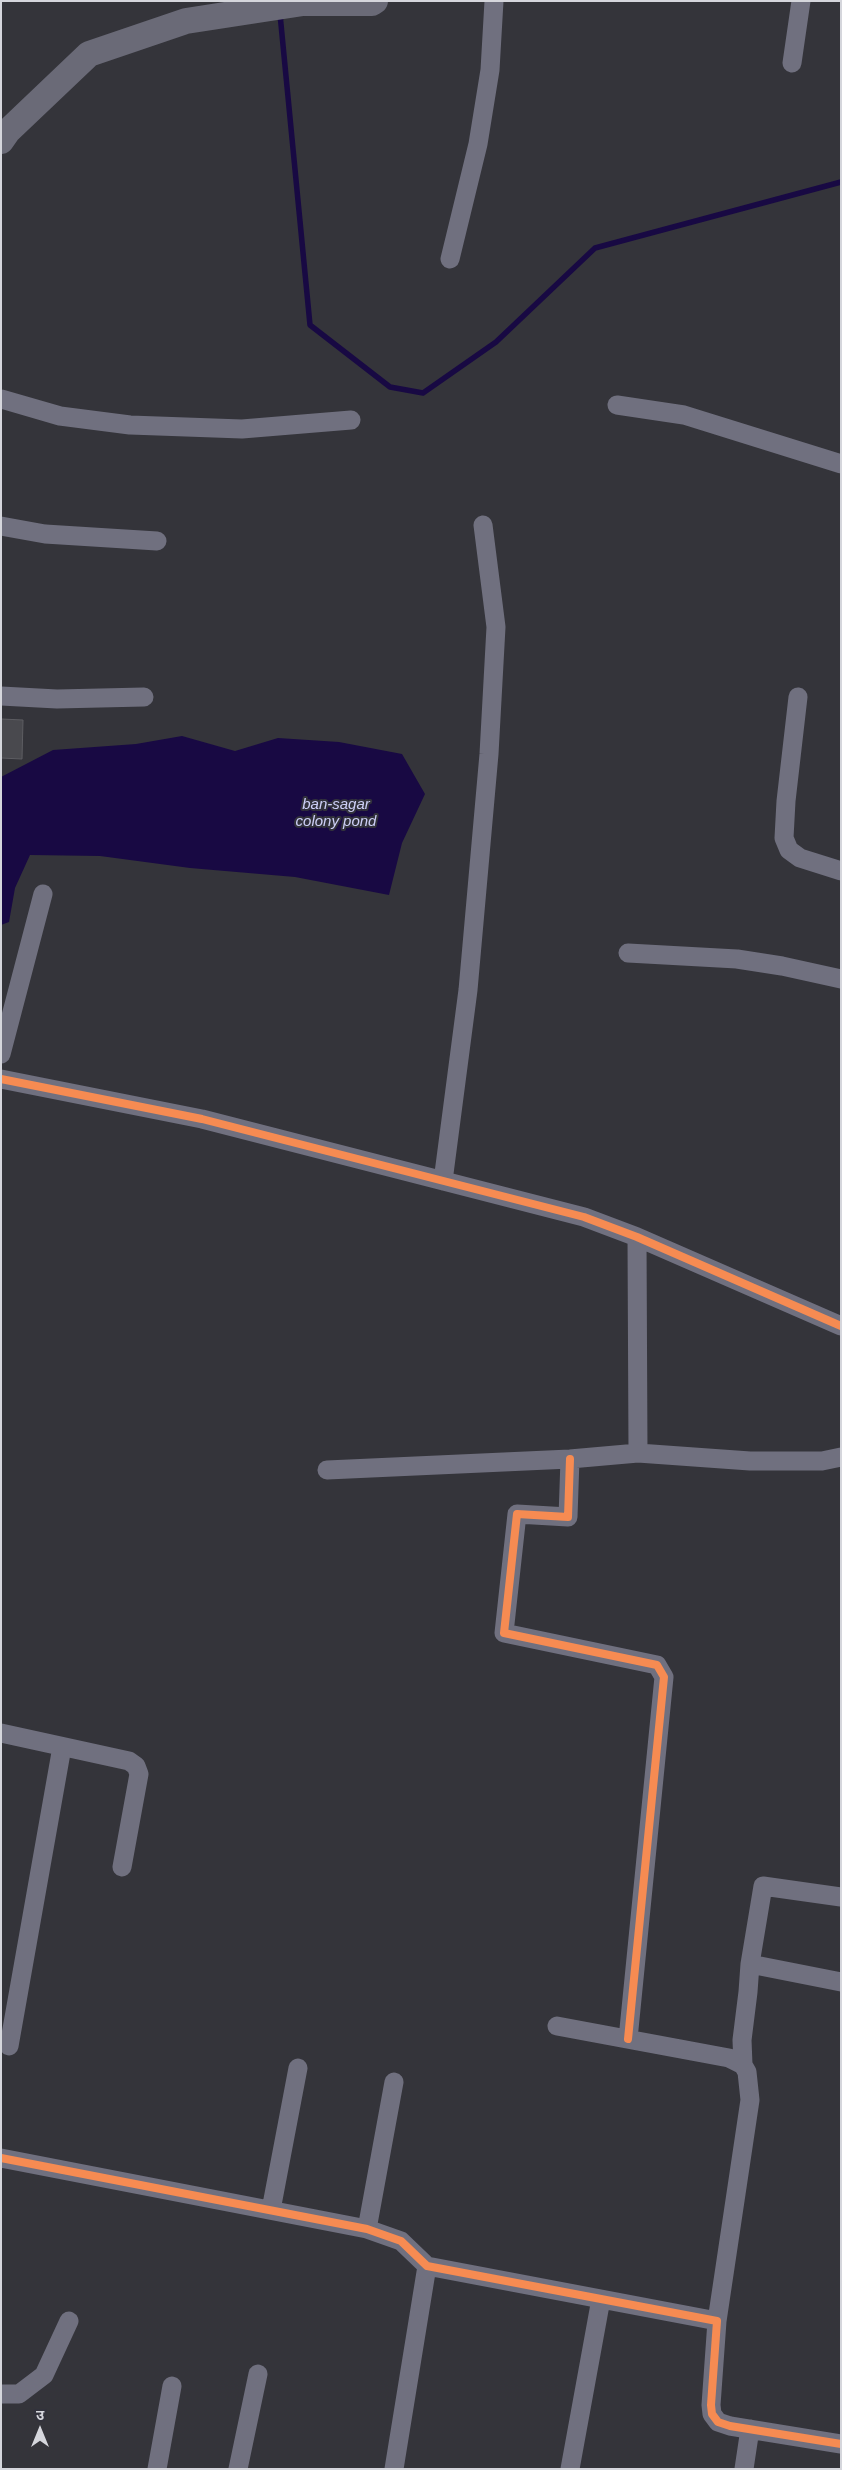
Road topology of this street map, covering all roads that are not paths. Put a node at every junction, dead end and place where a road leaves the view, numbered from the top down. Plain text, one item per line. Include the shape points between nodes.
1 (375, 1) edge
2 (494, 1) edge
3 (801, 1) edge
4 (792, 63) dead end
5 (1, 141) edge
6 (450, 259) dead end
7 (1, 399) edge
8 (617, 405) dead end
9 (351, 420) dead end
10 (841, 464) edge
11 (483, 525) dead end
12 (1, 526) edge
13 (157, 541) dead end
14 (1, 696) edge
15 (144, 697) dead end
16 (798, 697) dead end
17 (841, 871) edge
18 (43, 894) dead end
19 (628, 953) dead end
20 (841, 979) edge
21 (1, 1054) edge
22 (1, 1079) edge
23 (443, 1181) junction
24 (637, 1237) junction
25 (841, 1326) edge
26 (638, 1453) junction
27 (841, 1457) edge
28 (570, 1459) junction
29 (327, 1470) dead end
30 (1, 1733) edge
31 (62, 1747) junction
32 (122, 1867) dead end
33 (841, 1897) edge
34 (750, 1964) junction
35 (841, 1982) edge
36 (558, 2026) dead end
37 (628, 2039) junction
38 (9, 2046) dead end
39 (743, 2065) junction
40 (298, 2068) dead end
41 (394, 2082) dead end
42 (1, 2158) edge
43 (271, 2210) junction
44 (367, 2229) junction
45 (427, 2266) junction
46 (601, 2299) junction
47 (69, 2321) dead end
48 (717, 2321) junction
49 (258, 2374) dead end
50 (172, 2386) dead end
51 (1, 2394) edge
52 (750, 2429) junction
53 (841, 2444) edge
54 (157, 2469) edge
55 (238, 2469) edge
56 (394, 2469) edge
57 (570, 2469) edge
58 (744, 2469) edge

1 - 5 main road via 303,3 186,21 89,54
2 - 6 street via 490,70 478,144
3 - 4 street
7 - 9 street via 60,416 130,425 242,429
8 - 10 street via 684,415
11 - 23 street via 496,627 489,754 468,990
12 - 13 street via 45,534
14 - 15 street via 58,699
16 - 17 street via 784,838 789,850 800,858
18 - 21 street
19 - 20 street via 738,959
22 - 23 street via 202,1119
23 - 24 street via 584,1217
24 - 25 street
24 - 26 street
26 - 27 street via 750,1461 822,1461
26 - 28 street
28 - 29 street
28 - 37 street via 568,1517 517,1514 504,1633 657,1665 664,1677
30 - 31 street
31 - 32 street via 129,1761 136,1766 139,1774
31 - 38 street
33 - 34 street via 763,1886
34 - 35 street
34 - 39 street via 742,2040
36 - 37 street
37 - 39 street via 729,2058
39 - 48 street via 747,2072 750,2100
40 - 43 street
41 - 44 street
42 - 43 street
43 - 44 street
44 - 45 street via 400,2241
45 - 46 street
45 - 56 street
46 - 48 street
46 - 57 street
47 - 51 street via 44,2375 19,2394
48 - 52 street via 712,2414 718,2422
49 - 55 street
50 - 54 street
52 - 53 street
52 - 58 street

